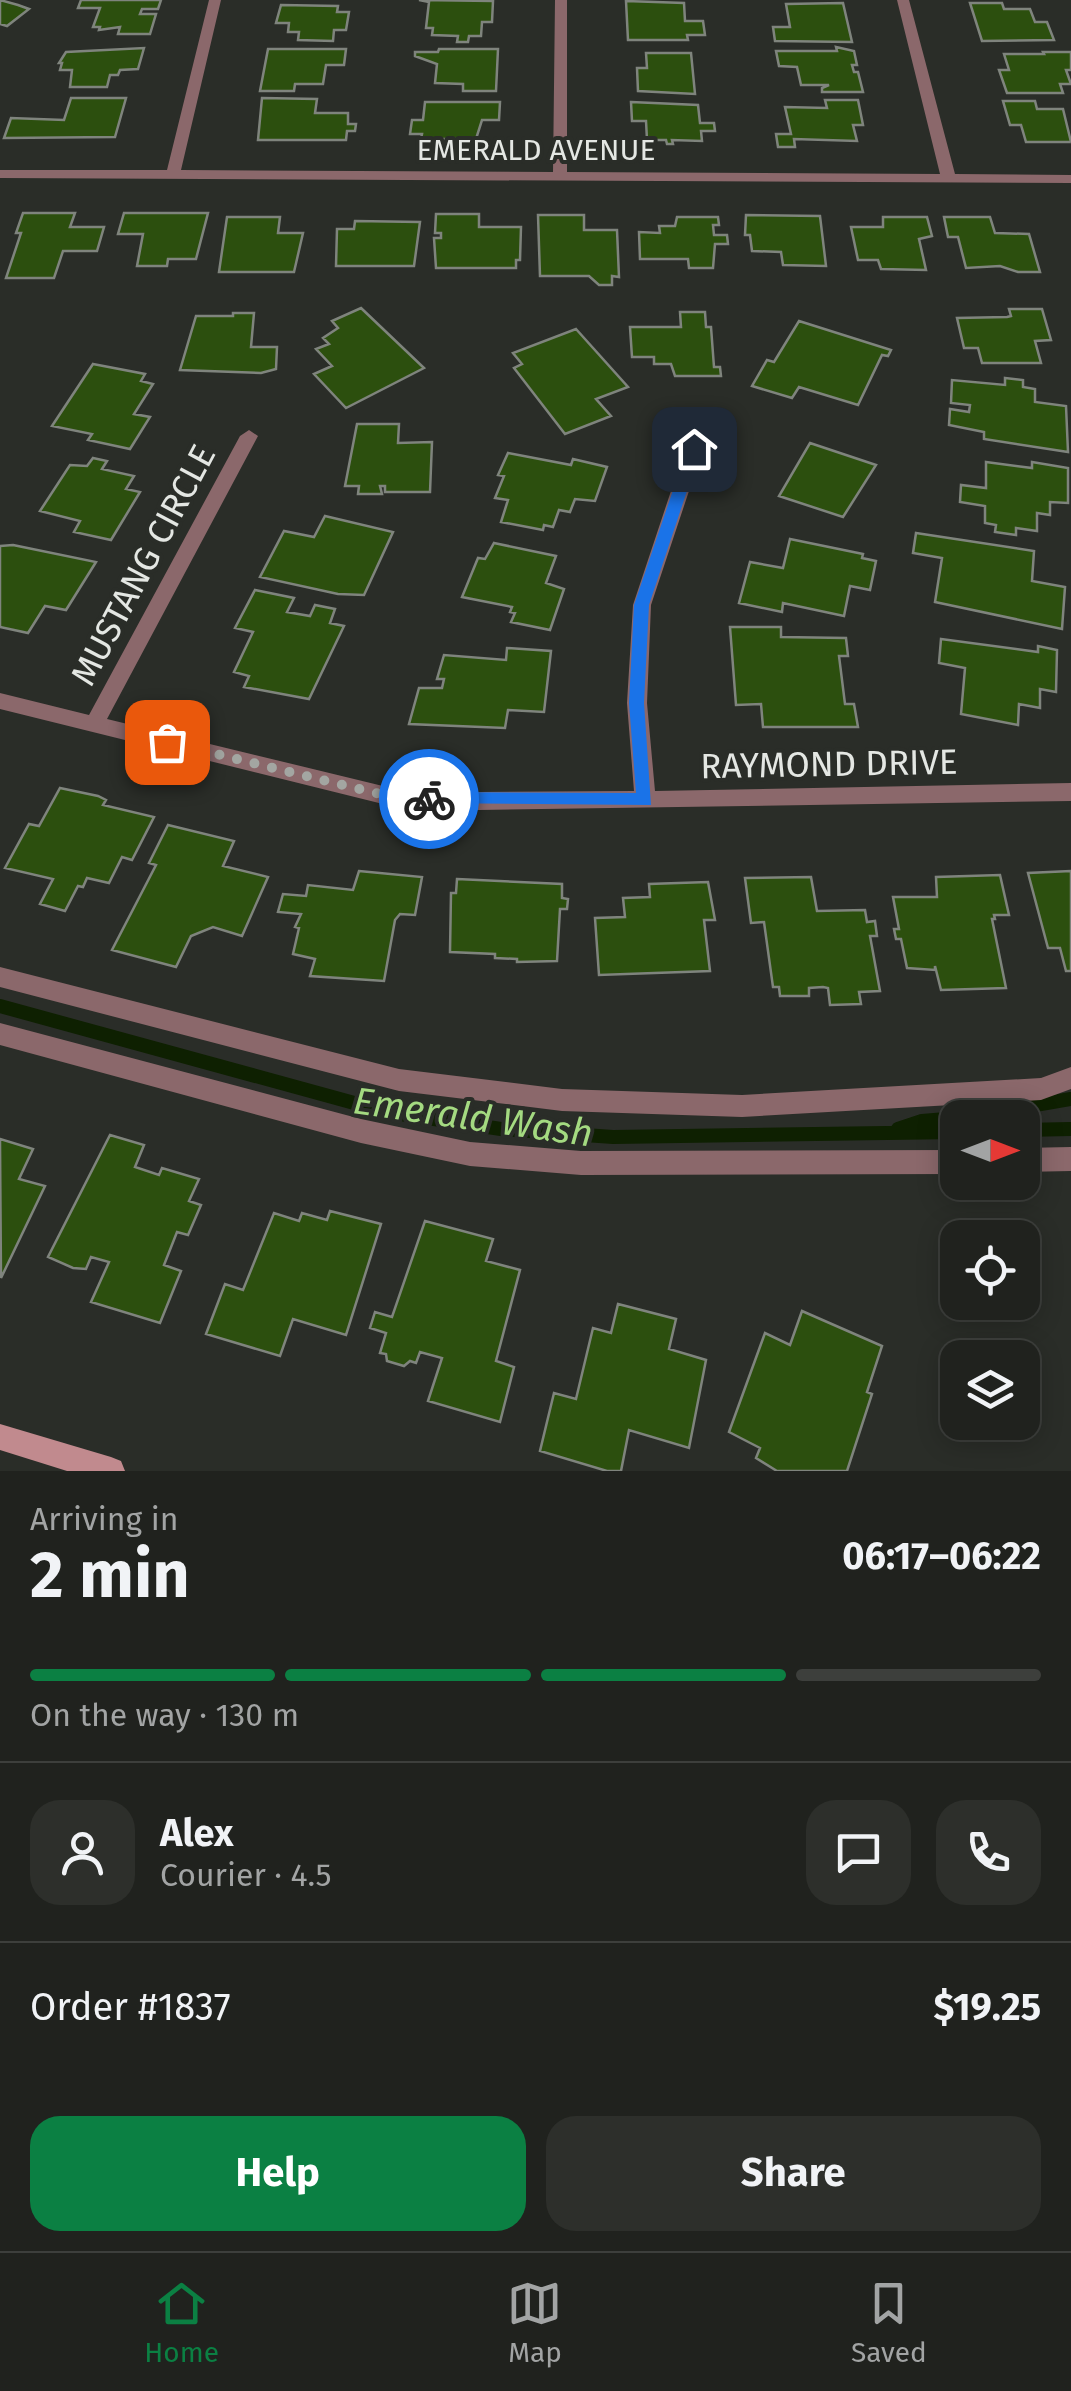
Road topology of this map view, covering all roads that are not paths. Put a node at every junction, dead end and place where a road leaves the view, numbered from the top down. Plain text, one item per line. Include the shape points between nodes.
1 (215, 0) edge
2 (562, 0) edge
3 (903, 0) edge
4 (0, 174) edge
5 (172, 176) junction
6 (560, 178) junction
7 (949, 178) junction
8 (1071, 179) edge
9 (249, 436) dead end
10 (694, 449) dead end
11 (0, 702) edge
12 (94, 724) junction
13 (1071, 792) edge
14 (645, 800) junction
15 (0, 977) edge
16 (0, 1034) edge
17 (1071, 1078) edge
18 (1071, 1159) edge
19 (1040, 1160) edge
20 (940, 1162) edge
21 (0, 1436) edge
22 (111, 1471) edge

1 - 5 street
2 - 6 street
3 - 7 street
4 - 5 street, EMERALD AVENUE
5 - 6 street, EMERALD AVENUE
6 - 7 street, EMERALD AVENUE
7 - 8 street, EMERALD AVENUE
9 - 12 street, MUSTANG CIRCLE
10 - 14 street via 642,605 636,703
11 - 12 street, RAYMOND DRIVE
12 - 14 street, RAYMOND DRIVE via 388,796
13 - 14 street, RAYMOND DRIVE
15 - 17 street via 399,1080 562,1100 742,1106 1041,1089
16 - 20 street via 470,1154 582,1163
18 - 19 street
21 - 22 main road

